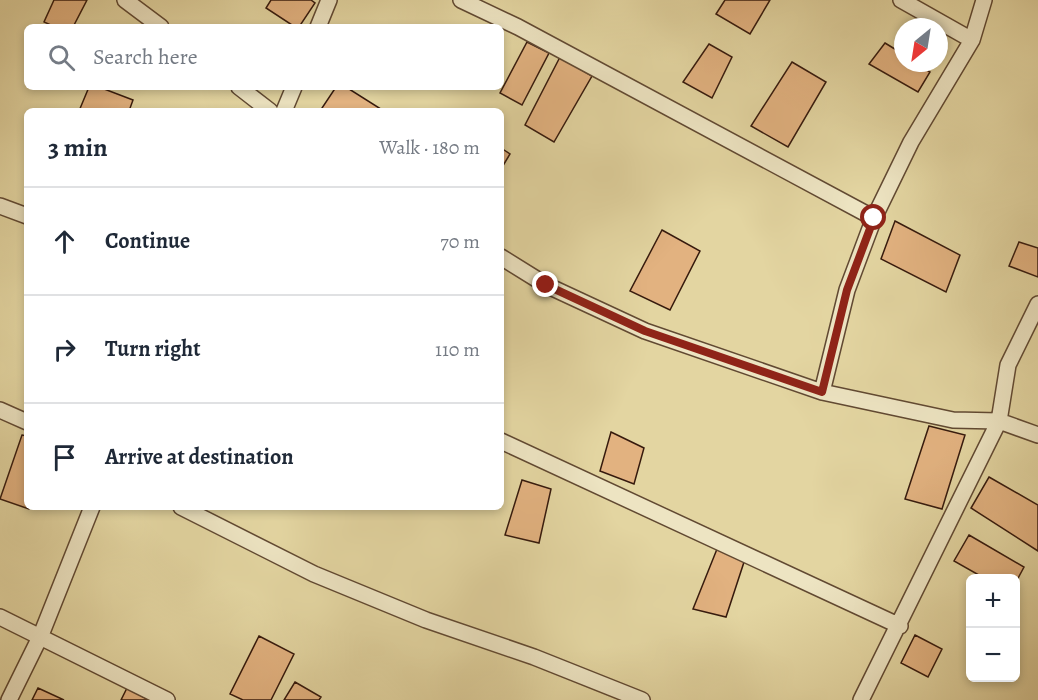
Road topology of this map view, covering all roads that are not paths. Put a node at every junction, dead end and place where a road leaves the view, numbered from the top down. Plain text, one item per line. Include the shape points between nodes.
1 (125, 0) edge
2 (329, 0) edge
3 (461, 0) edge
4 (901, 0) edge
5 (984, 0) edge
6 (157, 24) edge
7 (319, 24) edge
8 (972, 40) junction
9 (243, 90) edge
10 (293, 90) edge
11 (266, 108) edge
12 (285, 108) edge
13 (0, 206) edge
14 (24, 215) edge
15 (874, 218) junction
16 (504, 259) edge
17 (1038, 303) edge
18 (822, 392) junction
19 (0, 410) edge
20 (24, 421) edge
21 (999, 421) junction
22 (1038, 435) edge
23 (504, 442) edge
24 (91, 510) edge
25 (187, 510) edge
26 (0, 617) edge
27 (900, 626) junction
28 (41, 635) junction
29 (9, 700) edge
30 (167, 700) edge
31 (642, 700) edge
32 (861, 700) edge

1 - 6 street
2 - 7 street
3 - 15 street
4 - 8 street
5 - 8 street
8 - 15 street via 911,142
9 - 11 street
10 - 12 street
13 - 14 street
15 - 18 street via 847,290
16 - 18 street via 546,285 645,331
17 - 21 street via 1008,365
18 - 21 street via 953,420
19 - 20 street
21 - 22 street
21 - 27 street
23 - 27 street
24 - 28 street
25 - 31 street via 314,574
26 - 28 street
27 - 32 street
28 - 29 street
28 - 30 street

